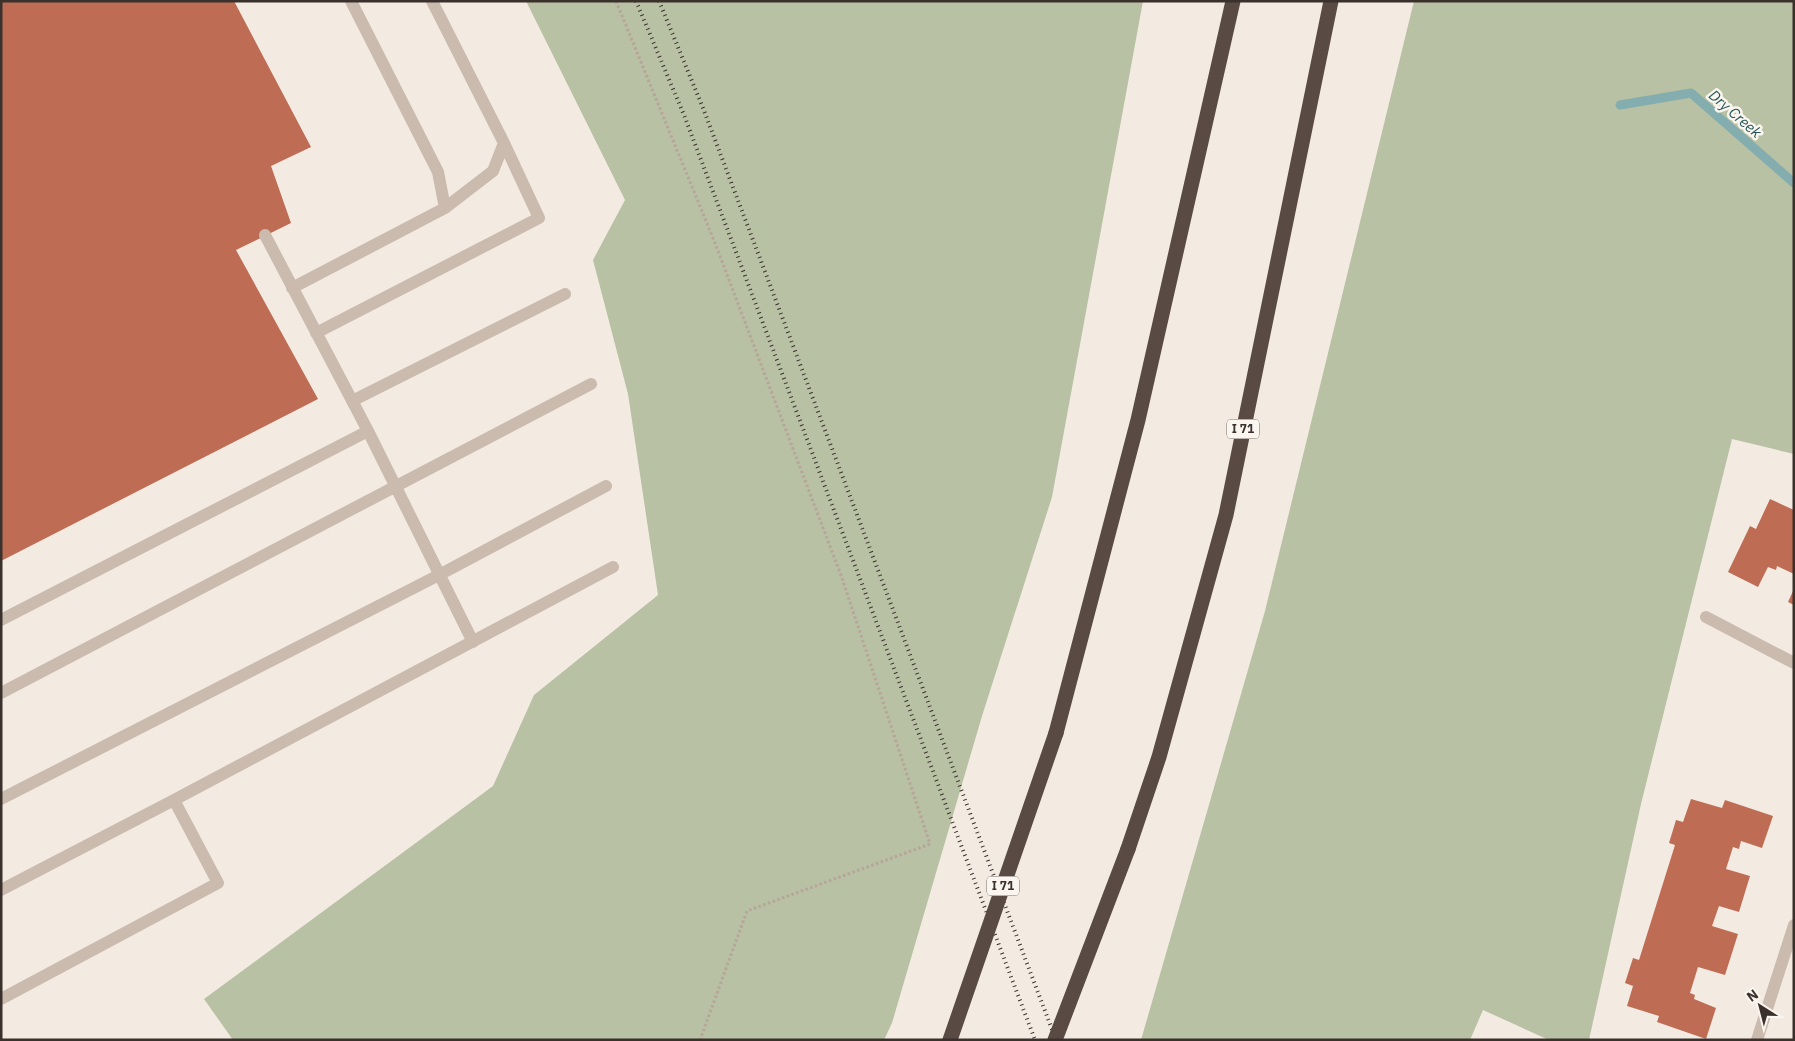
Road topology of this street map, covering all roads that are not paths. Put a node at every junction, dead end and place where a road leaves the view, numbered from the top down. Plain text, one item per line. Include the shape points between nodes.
1 (351, 1) edge
2 (432, 1) edge
3 (1233, 1) edge
4 (1331, 1) edge
5 (504, 143) junction
6 (445, 208) junction
7 (265, 235) dead end
8 (292, 288) junction
9 (565, 294) dead end
10 (316, 333) junction
11 (592, 384) dead end
12 (352, 401) junction
13 (368, 431) junction
14 (606, 486) dead end
15 (395, 487) junction
16 (613, 567) dead end
17 (439, 575) junction
18 (1706, 617) dead end
19 (1, 620) edge
20 (473, 642) junction
21 (1794, 663) edge
22 (1, 693) edge
23 (1, 798) edge
24 (174, 800) junction
25 (1, 890) edge
26 (1794, 925) edge
27 (1, 1000) edge
28 (950, 1040) edge
29 (1055, 1040) edge
30 (1758, 1040) edge

1 - 6 street via 438,172
2 - 5 street
3 - 28 highway, I 71, bridge via 1138,420 1056,733
4 - 29 highway, I 71, bridge via 1226,515 1159,757 1128,849
5 - 6 street via 493,171
5 - 10 street via 539,218
6 - 8 street
7 - 8 street
8 - 10 street
9 - 12 street
10 - 12 street
11 - 15 street
12 - 13 street
13 - 15 street
13 - 19 street
14 - 17 street
15 - 17 street
15 - 22 street
16 - 20 street
17 - 20 street
17 - 23 street
18 - 21 street
20 - 24 street
24 - 25 street
24 - 27 street via 218,884
26 - 30 street

